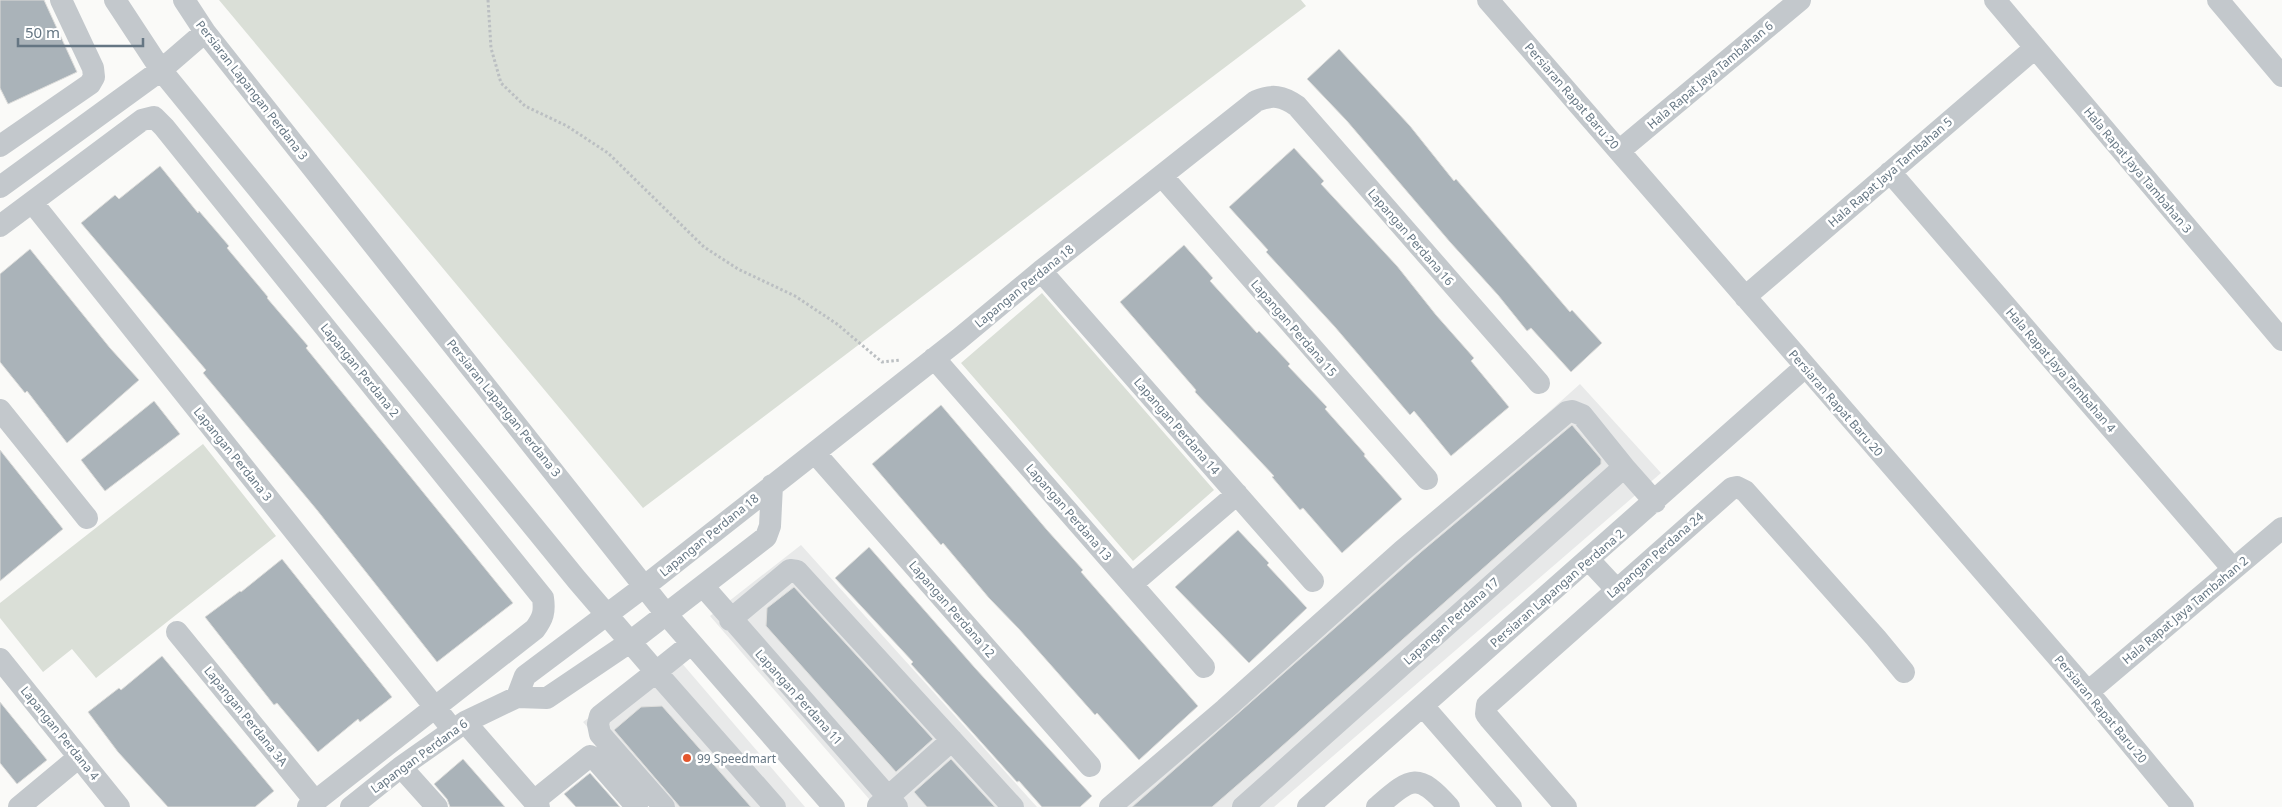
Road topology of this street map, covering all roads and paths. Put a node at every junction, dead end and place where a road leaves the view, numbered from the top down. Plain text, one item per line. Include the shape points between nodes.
1 (61, 0) edge
2 (114, 0) edge
3 (184, 0) edge
4 (488, 0) edge
5 (1800, 0) edge
6 (1995, 0) edge
7 (2218, 0) edge
8 (1500, 4) edge
9 (205, 32) junction
10 (2035, 48) junction
11 (161, 70) junction
12 (2282, 76) edge
13 (1279, 96) joint
14 (2, 138) edge
15 (1619, 151) junction
16 (1890, 172) junction
17 (1162, 176) junction
18 (0, 187) edge
19 (32, 202) junction
20 (0, 226) edge
21 (1041, 271) junction
22 (1744, 297) junction
23 (2282, 340) edge
24 (934, 358) junction
25 (1805, 368) junction
26 (1539, 383) dead end
27 (0, 410) edge
28 (814, 453) junction
29 (1624, 467) junction
30 (1427, 479) dead end
31 (772, 485) junction
32 (1237, 494) junction
33 (1655, 502) junction
34 (87, 518) dead end
35 (2282, 528) edge
36 (1590, 560) junction
37 (2233, 569) junction
38 (1313, 581) dead end
39 (1132, 584) junction
40 (645, 586) junction
41 (703, 586) junction
42 (1616, 589) junction
43 (666, 614) junction
44 (608, 615) junction
45 (730, 620) junction
46 (176, 632) dead end
47 (630, 642) junction
48 (691, 644) junction
49 (0, 659) edge
50 (1204, 667) dead end
51 (656, 672) junction
52 (1904, 672) dead end
53 (2088, 692) junction
54 (517, 697) junction
55 (435, 706) junction
56 (1423, 706) junction
57 (459, 726) junction
58 (952, 740) junction
59 (79, 757) junction
60 (1090, 766) dead end
61 (401, 767) junction
62 (311, 804) edge
63 (536, 804) edge
64 (888, 804) edge
65 (19, 807) edge
66 (119, 807) edge
67 (351, 807) edge
68 (437, 807) edge
69 (637, 807) edge
70 (664, 807) edge
71 (775, 807) edge
72 (834, 807) edge
73 (1014, 807) edge
74 (1110, 807) edge
75 (1243, 807) edge
76 (1308, 807) edge
77 (1377, 807) edge
78 (1449, 807) edge
79 (1511, 807) edge
80 (1566, 807) edge
81 (2183, 807) edge

1 - 14 street via 93,68 94,77 90,84
2 - 11 street
3 - 9 street, Persiaran Lapangan Perdana 3
4 - 24 path via 491,48 500,83 525,106 567,126 608,153 704,247 738,269 795,296 837,324 882,362
5 - 15 street, Hala Rapat Jaya Tambahan 6
6 - 10 street, Hala Rapat Jaya Tambahan 3
7 - 12 street
8 - 15 street, Persiaran Rapat Baru 20
9 - 11 street
9 - 40 street, Persiaran Lapangan Perdana 3
10 - 16 street, Hala Rapat Jaya Tambahan 5
10 - 23 street, Hala Rapat Jaya Tambahan 3
11 - 18 street
11 - 44 street
13 - 17 street, Lapangan Perdana 18 via 1256,100
13 - 26 street, Lapangan Perdana 16 via 1297,106
15 - 22 street, Persiaran Rapat Baru 20
16 - 22 street, Hala Rapat Jaya Tambahan 5
16 - 37 street, Hala Rapat Jaya Tambahan 4
17 - 21 street, Lapangan Perdana 18
17 - 30 street, Lapangan Perdana 15
19 - 20 street
19 - 55 street, Lapangan Perdana 3
19 - 55 street, Lapangan Perdana 2 via 142,120 154,117 543,598 545,610 536,629
21 - 24 street, Lapangan Perdana 18
21 - 32 street, Lapangan Perdana 14
22 - 25 street, Persiaran Rapat Baru 20
24 - 28 street, Lapangan Perdana 18
24 - 39 street, Lapangan Perdana 13
25 - 33 street, Persiaran Lapangan Perdana 2
25 - 53 street, Persiaran Rapat Baru 20
27 - 34 street
28 - 31 street, Lapangan Perdana 18
28 - 60 street, Lapangan Perdana 12
29 - 33 street
29 - 74 street via 1582,415 1567,412 1402,551
29 - 75 street, Lapangan Perdana 17
31 - 40 street, Lapangan Perdana 18
31 - 41 street, Lapangan Perdana 18 via 770,526 766,537
32 - 38 street, Lapangan Perdana 14
32 - 39 street
33 - 36 street, Persiaran Lapangan Perdana 2
35 - 37 street, Hala Rapat Jaya Tambahan 2
36 - 42 street
36 - 56 street, Persiaran Lapangan Perdana 2
37 - 53 street, Hala Rapat Jaya Tambahan 2
39 - 50 street, Lapangan Perdana 13
40 - 43 street, Persiaran Lapangan Perdana 3
40 - 44 street, Lapangan Perdana 18
41 - 43 street, Lapangan Perdana 18
41 - 45 street, Lapangan Perdana 11
42 - 52 street, Lapangan Perdana 24 via 1728,490 1737,487 1745,491
42 - 80 street, Lapangan Perdana 24 via 1490,701 1486,709 1489,718
43 - 47 street, Lapangan Perdana 18
43 - 48 street, Persiaran Lapangan Perdana 3
44 - 47 street
44 - 54 street via 525,676
45 - 58 street via 790,570 797,571
45 - 64 street, Lapangan Perdana 11
46 - 62 street, Lapangan Perdana 3A
47 - 51 street
47 - 54 street, Lapangan Perdana 6 via 547,698
48 - 51 street
48 - 72 street, Persiaran Lapangan Perdana 3
49 - 59 street, Lapangan Perdana 4
51 - 70 street via 600,716 598,724 600,734
51 - 71 street
53 - 81 street, Persiaran Rapat Baru 20
54 - 57 street, Lapangan Perdana 6
55 - 57 street, Lapangan Perdana 3
55 - 62 street
56 - 76 street, Persiaran Lapangan Perdana 2
56 - 79 street
57 - 61 street, Lapangan Perdana 6
57 - 63 street, Lapangan Perdana 3
58 - 64 street
58 - 73 street
59 - 65 street
59 - 66 street, Lapangan Perdana 4
61 - 67 street, Lapangan Perdana 6
61 - 68 street
63 - 69 street via 590,756
77 - 78 street via 1400,787 1413,783 1424,783

